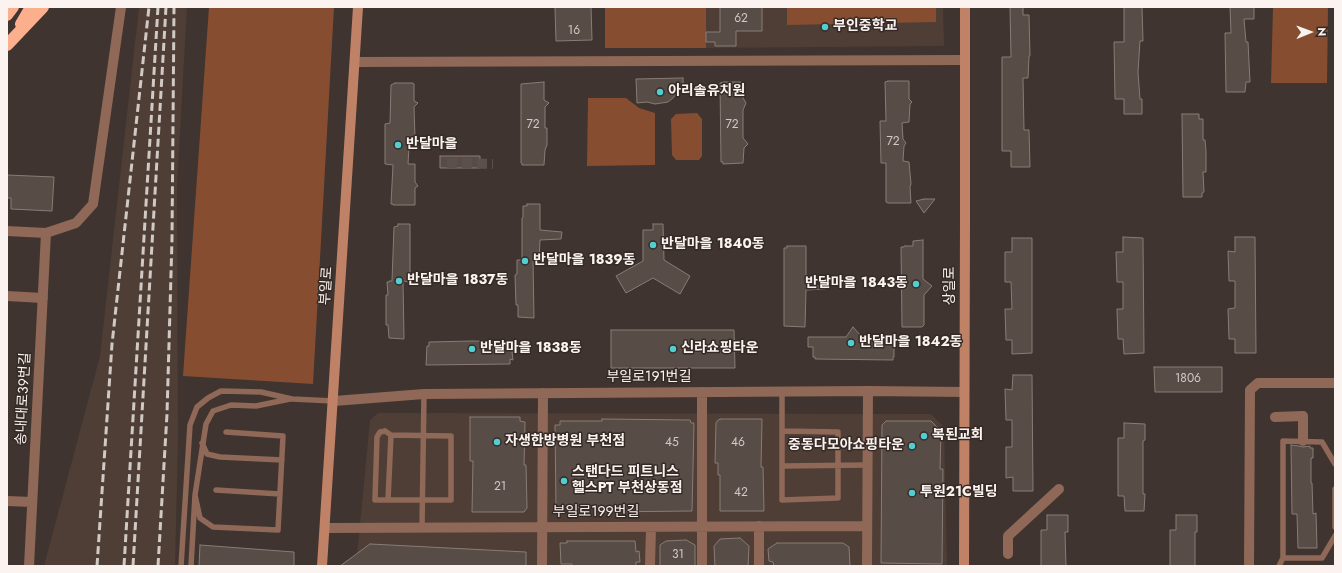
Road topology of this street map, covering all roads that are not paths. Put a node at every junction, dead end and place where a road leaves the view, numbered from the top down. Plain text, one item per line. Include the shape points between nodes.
1 (13, 7) edge
2 (31, 7) edge
3 (43, 7) edge
4 (122, 7) edge
5 (358, 7) edge
6 (965, 7) edge
7 (7, 15) edge
8 (9, 43) edge
9 (965, 60) junction
10 (355, 62) junction
11 (7, 231) edge
12 (46, 233) junction
13 (7, 296) edge
14 (43, 298) junction
15 (1335, 383) edge
16 (782, 391) junction
17 (868, 391) junction
18 (702, 392) junction
19 (964, 392) junction
20 (542, 393) junction
21 (424, 394) junction
22 (292, 399) junction
23 (334, 401) junction
24 (1275, 417) dead end
25 (782, 431) junction
26 (226, 432) dead end
27 (391, 435) junction
28 (424, 435) junction
29 (1303, 441) junction
30 (202, 443) junction
31 (282, 460) junction
32 (1335, 464) edge
33 (838, 465) junction
34 (867, 465) junction
35 (782, 466) junction
36 (1059, 489) dead end
37 (1335, 489) edge
38 (216, 490) dead end
39 (280, 494) junction
40 (195, 495) junction
41 (388, 500) junction
42 (422, 500) junction
43 (7, 501) edge
44 (32, 502) junction
45 (702, 526) junction
46 (759, 526) junction
47 (867, 526) junction
48 (422, 527) junction
49 (542, 527) junction
50 (651, 527) junction
51 (1335, 527) edge
52 (325, 528) junction
53 (1335, 536) edge
54 (1008, 554) dead end
55 (1284, 558) junction
56 (29, 566) edge
57 (182, 566) edge
58 (191, 566) edge
59 (322, 566) edge
60 (542, 566) edge
61 (650, 566) edge
62 (702, 566) edge
63 (759, 566) edge
64 (867, 566) edge
65 (964, 566) edge
66 (1249, 566) edge
67 (1279, 566) edge

1 - 7 highway
2 - 8 highway
3 - 8 highway
4 - 12 street via 94,204 76,223
5 - 10 street, 부일로
6 - 9 street, 상일로
9 - 10 street
9 - 19 street, 상일로
10 - 23 street, 부일로
11 - 12 street
12 - 14 street, 송내대로39번길
13 - 14 street
14 - 44 street, 송내대로39번길
15 - 66 street via 1258,383 1250,390
16 - 17 street, 부일로191번길
16 - 18 street, 부일로191번길
16 - 25 lane
17 - 19 street, 부일로191번길
17 - 34 street
18 - 20 street, 부일로191번길
18 - 45 street
19 - 65 street, 상일로
20 - 21 street, 부일로191번길
20 - 49 street
21 - 23 street, 부일로191번길
21 - 28 lane
22 - 23 lane
22 - 30 lane via 256,406 231,405 213,411 206,424
22 - 57 lane via 261,392 221,391 197,407 190,425
23 - 52 street, 부일로
24 - 29 street via 1303,416
25 - 33 lane via 838,432
25 - 35 lane
26 - 31 lane via 283,436
27 - 28 lane
27 - 41 lane
27 - 41 lane via 385,431 380,432 377,437 375,500
28 - 42 lane
28 - 42 lane via 451,436 451,500
29 - 32 lane via 1322,442
29 - 55 lane via 1283,441
30 - 31 lane via 206,454 220,457
30 - 40 lane
31 - 39 lane
33 - 34 lane
33 - 35 lane
33 - 35 lane via 838,498 782,500
34 - 47 street
36 - 54 street via 1008,536
37 - 51 lane
38 - 39 lane
39 - 40 lane via 278,530 212,526 200,518
40 - 58 lane
41 - 42 lane
42 - 48 lane
43 - 44 street
44 - 56 street, 송내대로39번길
45 - 46 street, 부일로199번길
45 - 50 street, 부일로199번길
45 - 62 street
46 - 47 street, 부일로199번길
46 - 63 street
47 - 64 street
48 - 49 street, 부일로199번길
48 - 52 street, 부일로199번길
49 - 50 street, 부일로199번길
49 - 60 street
50 - 61 street
52 - 59 street, 부일로
53 - 55 lane via 1322,558
55 - 67 lane

